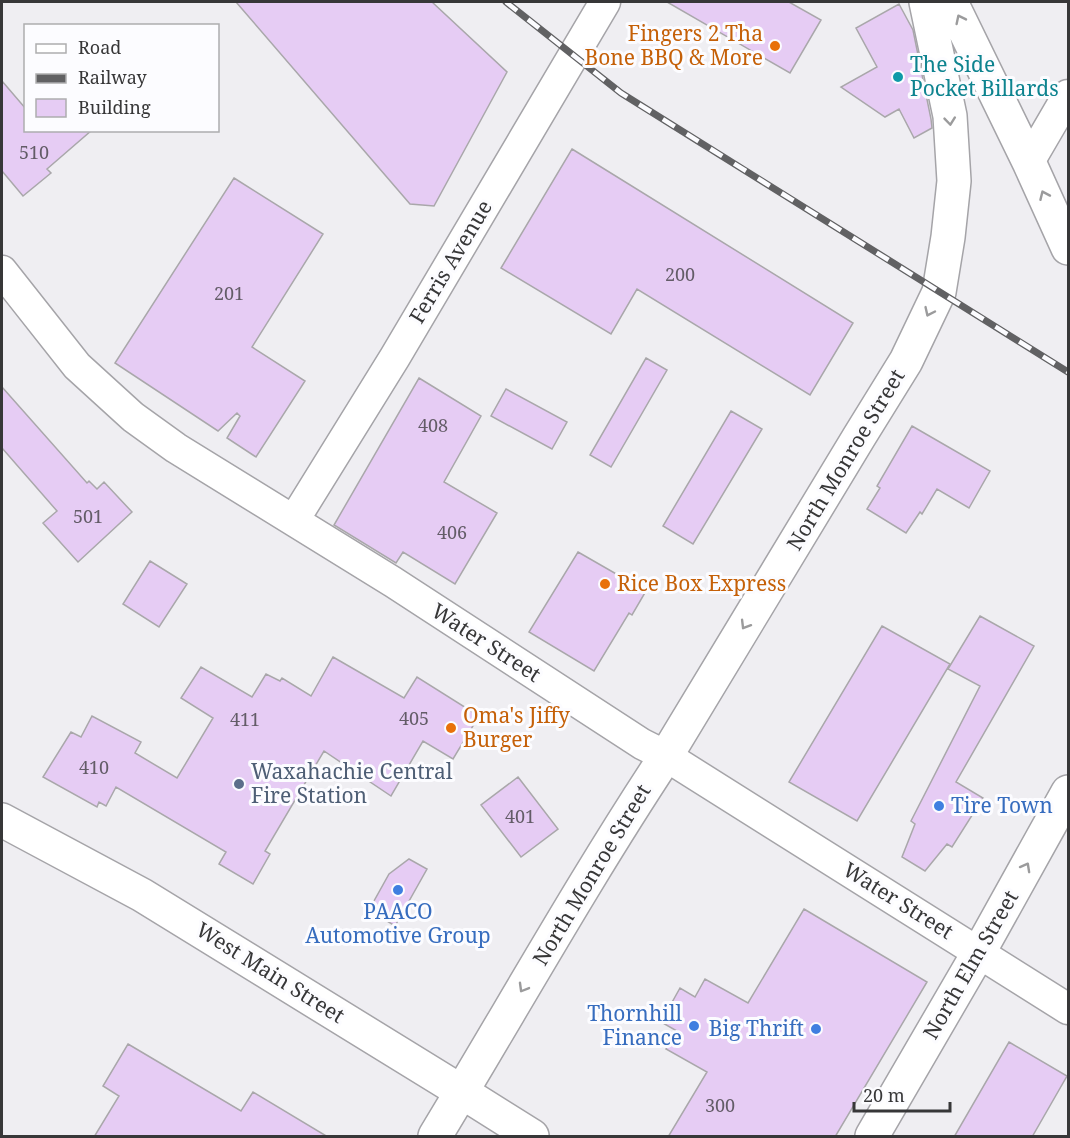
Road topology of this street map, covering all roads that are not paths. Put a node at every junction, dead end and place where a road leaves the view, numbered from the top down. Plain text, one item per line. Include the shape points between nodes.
1 (605, 2) edge
2 (926, 2) edge
3 (951, 2) edge
4 (1068, 95) edge
5 (1029, 162) junction
6 (1068, 248) edge
7 (2, 271) edge
8 (294, 520) junction
9 (666, 756) junction
10 (1068, 792) edge
11 (2, 820) edge
12 (979, 952) junction
13 (1068, 1009) edge
14 (462, 1092) junction
15 (435, 1137) edge
16 (532, 1137) edge
17 (872, 1137) edge

1 - 8 street, Ferris Avenue
2 -> 9 main road, North Monroe Street via 950,116 954,181 939,292 906,361
5 -> 3 main road
4 - 5 street
6 -> 5 main road
7 - 8 street, Water Street via 77,366 133,417
8 - 9 street, Water Street
9 - 12 street, Water Street
9 -> 14 main road, North Monroe Street
12 -> 10 main road, North Elm Street
11 - 14 main road, West Main Street via 142,895
12 - 13 street, Water Street
12 - 17 main road, North Elm Street
14 - 15 main road, North Monroe Street
14 - 16 main road, West Main Street

